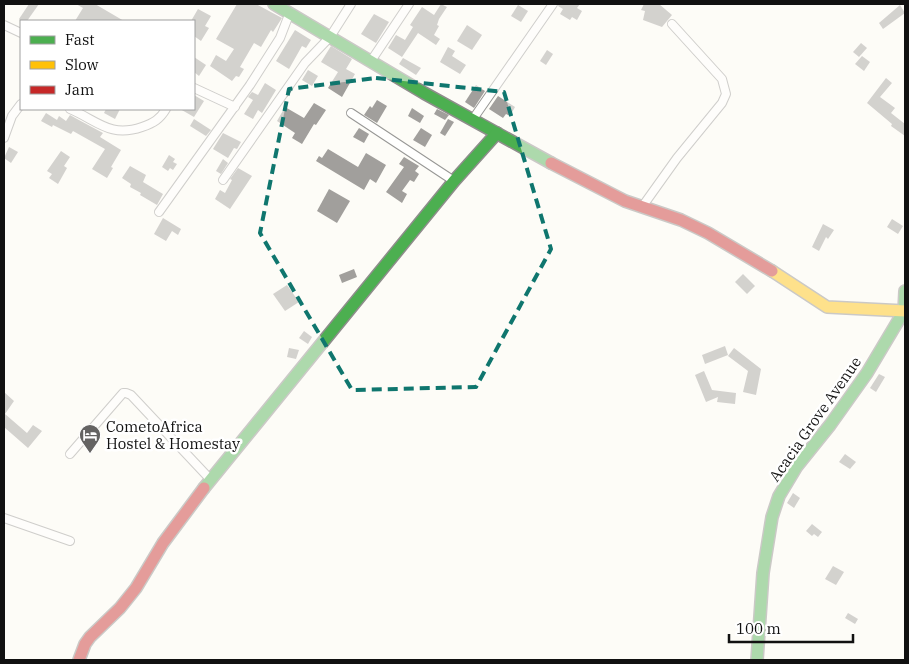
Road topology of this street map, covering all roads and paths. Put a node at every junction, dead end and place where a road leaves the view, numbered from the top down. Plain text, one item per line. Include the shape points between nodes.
1 (350, 4) edge
2 (409, 4) edge
3 (553, 4) edge
4 (282, 7) edge
5 (4, 24) edge
6 (672, 24) dead end
7 (20, 32) edge
8 (330, 37) junction
9 (371, 61) junction
10 (195, 87) edge
11 (20, 105) edge
12 (235, 107) junction
13 (72, 110) edge
14 (165, 110) edge
15 (351, 113) dead end
16 (473, 120) junction
17 (497, 133) junction
18 (4, 138) edge
19 (223, 180) dead end
20 (454, 181) junction
21 (642, 207) junction
22 (159, 212) dead end
23 (905, 291) edge
24 (904, 310) edge
25 (70, 454) dead end
26 (210, 480) junction
27 (4, 518) edge
28 (70, 541) dead end
29 (79, 660) edge
30 (757, 660) edge

1 - 8 street
2 - 9 street
3 - 16 street
4 - 8 street
4 - 12 street via 280,38
5 - 7 street
6 - 21 street via 722,79 726,94 722,104
8 - 9 street
8 - 19 street via 305,62
9 - 16 street
10 - 12 street
11 - 18 street
12 - 22 street
13 - 14 street via 107,128 124,132 153,124
15 - 20 street
16 - 17 street
17 - 20 street
17 - 21 street via 594,186
20 - 26 street
21 - 24 street via 708,233 827,307
23 - 24 street, Acacia Grove Avenue
24 - 30 street, Acacia Grove Avenue via 867,373 797,466 779,496 772,517 763,573
25 - 26 street via 126,393
26 - 29 street via 163,543 136,588 90,637
27 - 28 street

